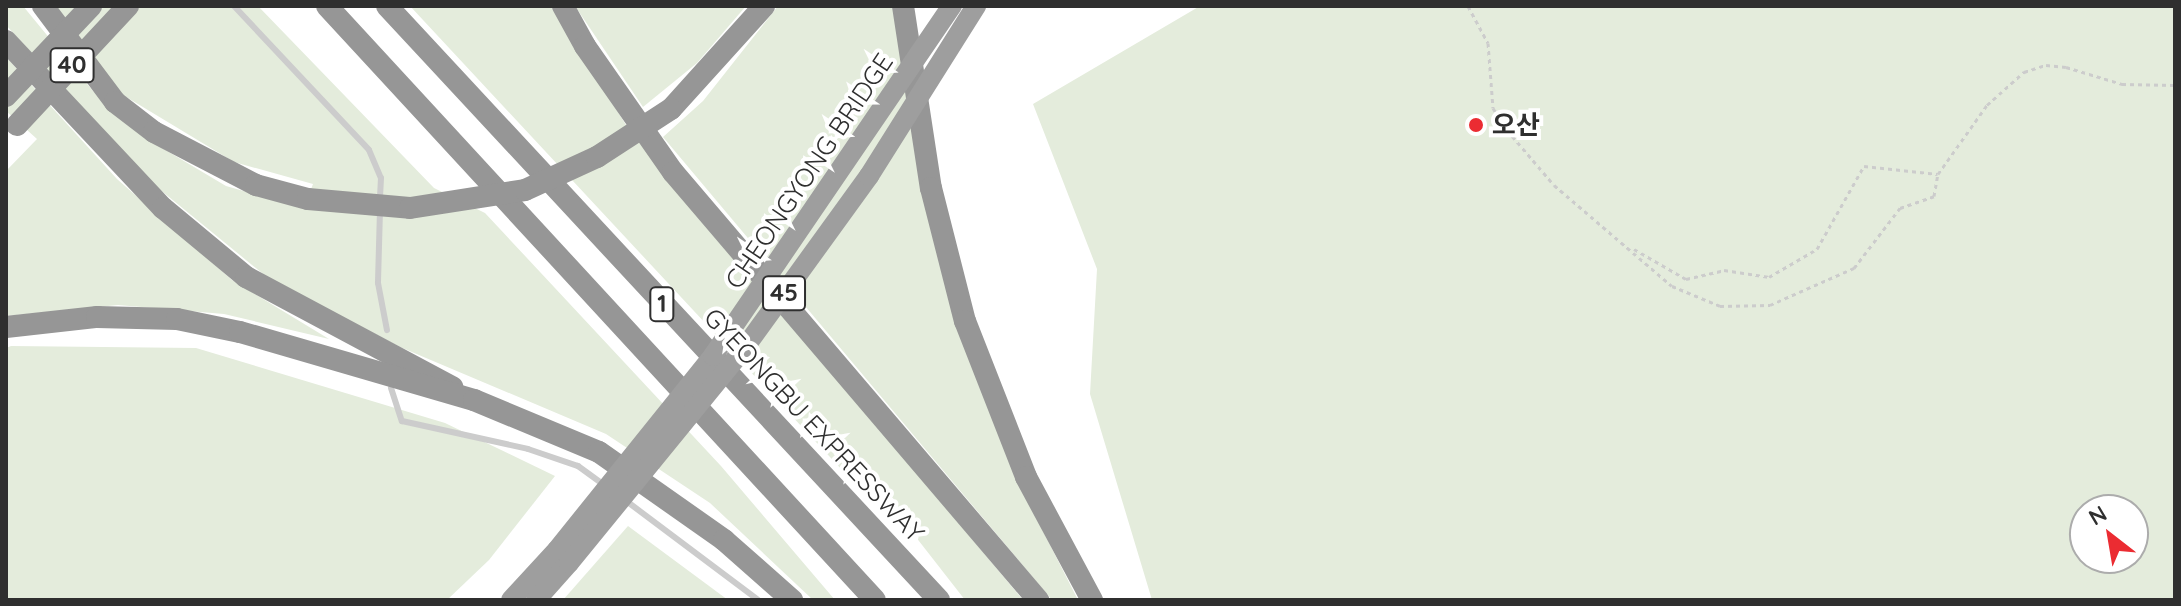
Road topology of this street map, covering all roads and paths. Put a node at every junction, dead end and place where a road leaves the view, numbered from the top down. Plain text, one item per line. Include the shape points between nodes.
1 (43, 6) edge
2 (91, 6) edge
3 (128, 6) edge
4 (234, 6) edge
5 (327, 6) edge
6 (387, 6) edge
7 (563, 6) edge
8 (764, 6) edge
9 (903, 6) edge
10 (952, 6) edge
11 (976, 6) edge
12 (1468, 6) edge
13 (6, 41) edge
14 (2175, 85) edge
15 (6, 96) edge
16 (12, 131) edge
17 (1938, 174) junction
18 (1628, 245) junction
19 (6, 327) edge
20 (387, 330) dead end
21 (391, 388) dead end
22 (474, 400) junction
23 (563, 556) junction
24 (511, 600) edge
25 (536, 600) edge
26 (758, 600) edge
27 (792, 600) edge
28 (875, 600) edge
29 (939, 600) edge
30 (1038, 600) edge
31 (1092, 600) edge

1 - 8 highway, bridge via 115,102 154,132 256,185 308,199 410,208 525,190 597,157 671,109
2 - 15 highway, 40, bridge
3 - 16 highway, 40, bridge
4 - 20 lane via 369,150 381,178 378,283
5 - 28 highway, 1
6 - 29 highway, GYEONGBU EXPRESSWAY / 1
7 - 30 highway via 673,172
9 - 31 highway via 931,188 965,321 1026,477
10 - 23 highway, CHEONGYONG BRIDGE / 45, bridge via 713,356
11 - 23 highway, CHEONGYONG BRIDGE / 45, bridge via 869,176 743,350
12 - 18 path via 1488,43 1495,114 1554,185
13 - 22 highway via 163,208 246,277
14 - 17 path via 2122,84 2086,70 2036,67 1997,91
17 - 18 path via 1864,166 1817,249 1769,277 1724,270 1686,279
17 - 18 path via 1934,196 1900,208 1854,268 1770,305 1720,306 1683,293
19 - 22 highway via 97,317 177,319 240,332
21 - 26 lane via 402,421 578,466
22 - 27 highway via 599,452 724,540
23 - 24 highway, 45
23 - 25 highway, 45

